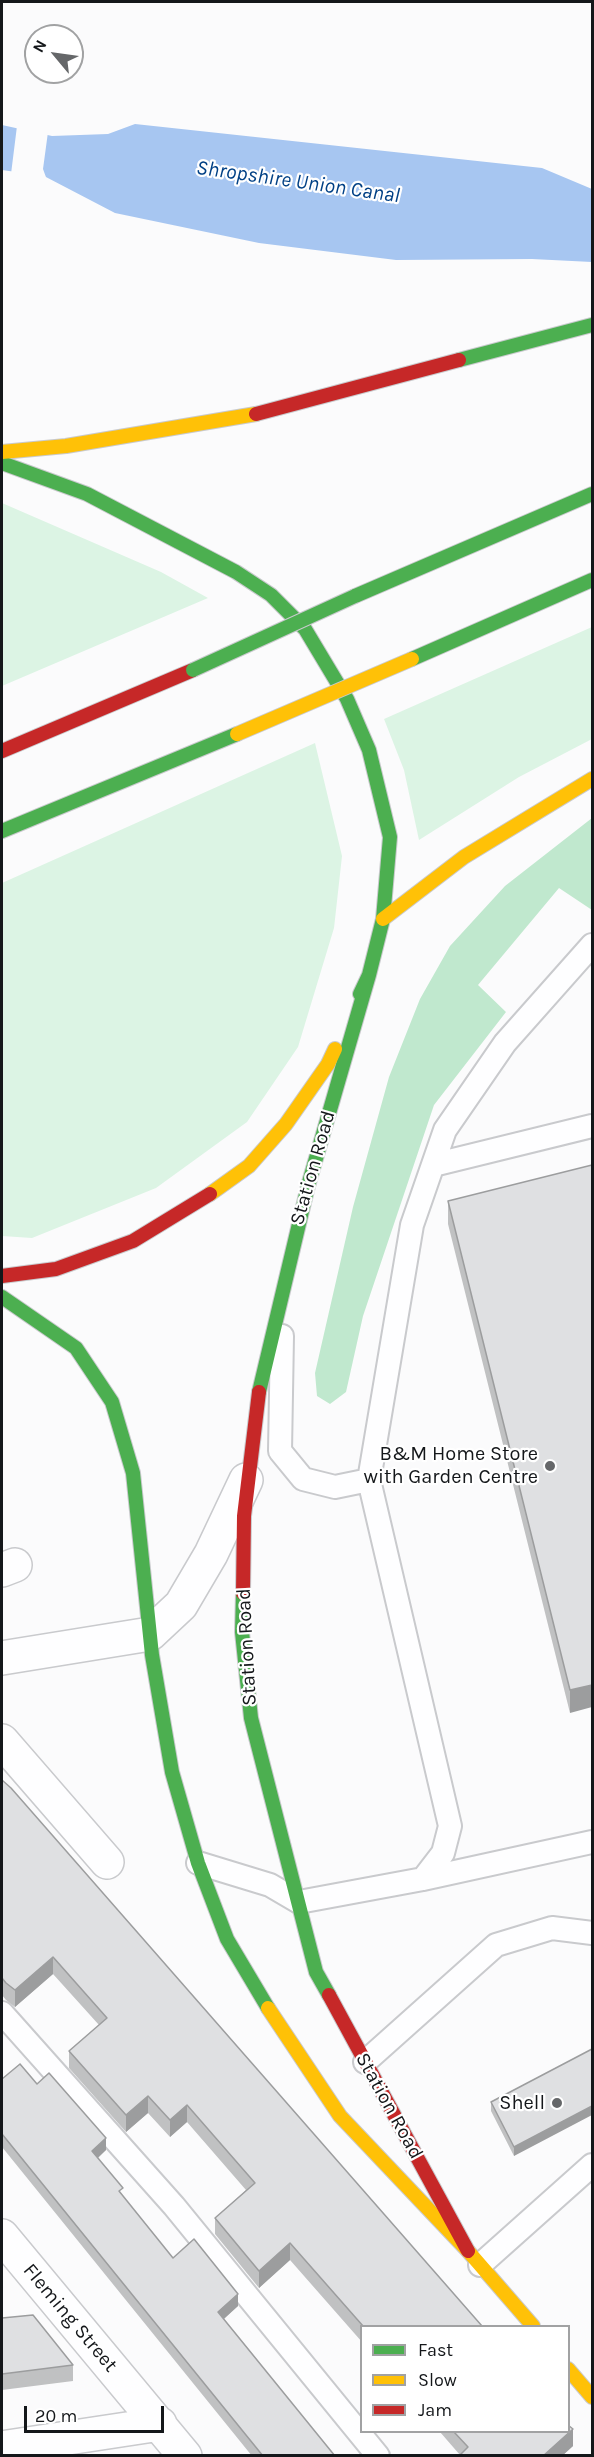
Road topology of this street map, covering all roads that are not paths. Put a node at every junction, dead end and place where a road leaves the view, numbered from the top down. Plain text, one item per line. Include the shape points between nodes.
1 (592, 326) edge
2 (2, 452) edge
3 (2, 463) edge
4 (592, 494) edge
5 (592, 580) edge
6 (2, 751) edge
7 (592, 779) edge
8 (2, 831) edge
9 (383, 919) junction
10 (592, 945) edge
11 (369, 975) junction
12 (592, 1126) edge
13 (432, 1165) junction
14 (2, 1276) edge
15 (283, 1280) junction
16 (2, 1297) edge
17 (250, 1471) junction
18 (369, 1479) junction
19 (150, 1634) junction
20 (2, 1658) edge
21 (2, 1741) edge
22 (592, 1842) edge
23 (107, 1862) dead end
24 (198, 1863) junction
25 (423, 1879) junction
26 (299, 1902) junction
27 (592, 1933) edge
28 (2, 2013) edge
29 (365, 2062) junction
30 (592, 2165) edge
31 (2, 2236) edge
32 (474, 2258) junction
33 (532, 2325) edge
34 (570, 2371) edge
35 (592, 2397) edge
36 (160, 2424) junction
37 (2, 2448) edge
38 (185, 2456) edge
39 (378, 2456) edge

1 - 2 main road via 243,417 66,446
3 - 9 main road via 87,494 236,572 271,596 305,629 347,699 369,750 390,837
4 - 6 main road, bridge
5 - 8 main road, bridge
7 - 9 main road via 464,857
9 - 11 main road
10 - 13 lane via 505,1043 445,1130
11 - 14 main road via 328,1064 286,1124 249,1166 133,1241 56,1269
11 - 15 main road, Station Road
12 - 13 lane
13 - 18 lane via 412,1225
15 - 17 main road, Station Road via 260,1387
15 - 18 lane via 280,1451 303,1479 335,1487
16 - 19 main road, Station Road via 76,1348 112,1402 133,1473
17 - 19 street via 212,1554 181,1605
17 - 26 main road, Station Road via 244,1516 242,1632 251,1718
18 - 25 lane via 450,1826 443,1853
19 - 20 street
19 - 24 main road, Station Road via 172,1772
21 - 23 street
22 - 25 lane
24 - 26 lane via 270,1885
24 - 32 main road, Station Road via 227,1939 279,2028 340,2116
25 - 26 lane
26 - 29 main road, Station Road via 316,1972
27 - 29 lane via 552,1928 496,1945
28 - 39 lane via 174,2206
29 - 32 main road, Station Road
30 - 32 lane
31 - 36 street, Fleming Street
32 - 33 main road, Station Road
34 - 35 main road
36 - 37 street
36 - 38 street, Fleming Street

